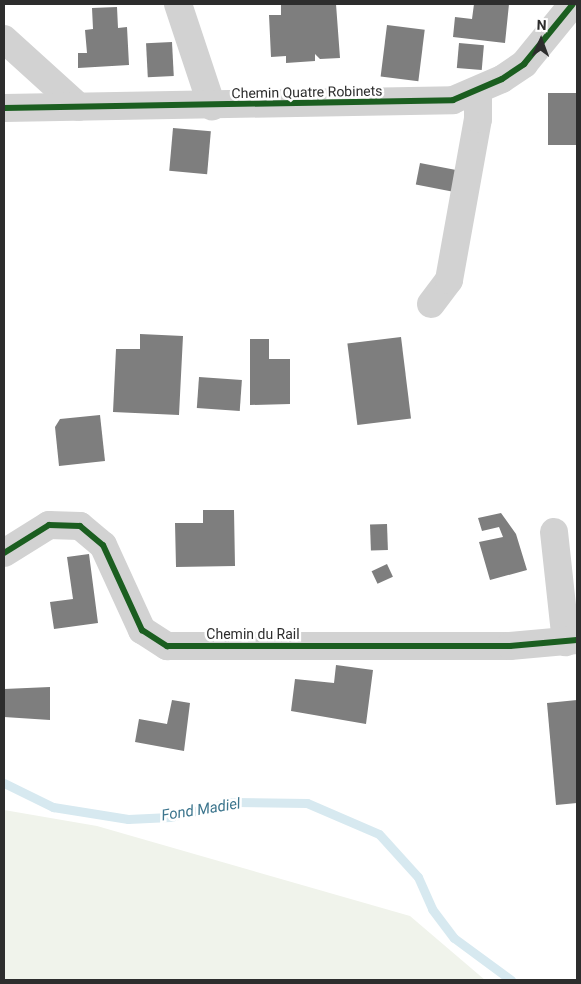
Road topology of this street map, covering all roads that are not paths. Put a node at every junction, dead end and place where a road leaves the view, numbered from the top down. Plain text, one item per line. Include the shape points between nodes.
1 (178, 4) edge
2 (572, 4) edge
3 (4, 39) edge
4 (478, 91) junction
5 (212, 106) junction
6 (4, 108) edge
7 (79, 108) junction
8 (431, 304) dead end
9 (554, 532) dead end
10 (4, 553) edge
11 (572, 641) edge

1 - 5 street
2 - 4 street, Chemin Quatre Robinets via 524,64
3 - 7 street
4 - 5 street, Chemin Quatre Robinets via 429,103
4 - 8 street via 478,119 449,280
5 - 7 street, Chemin Quatre Robinets
6 - 7 street, Chemin Quatre Robinets
9 - 11 street
10 - 11 street, Chemin du Rail via 49,526 80,526 103,546 142,630 167,646 500,646

